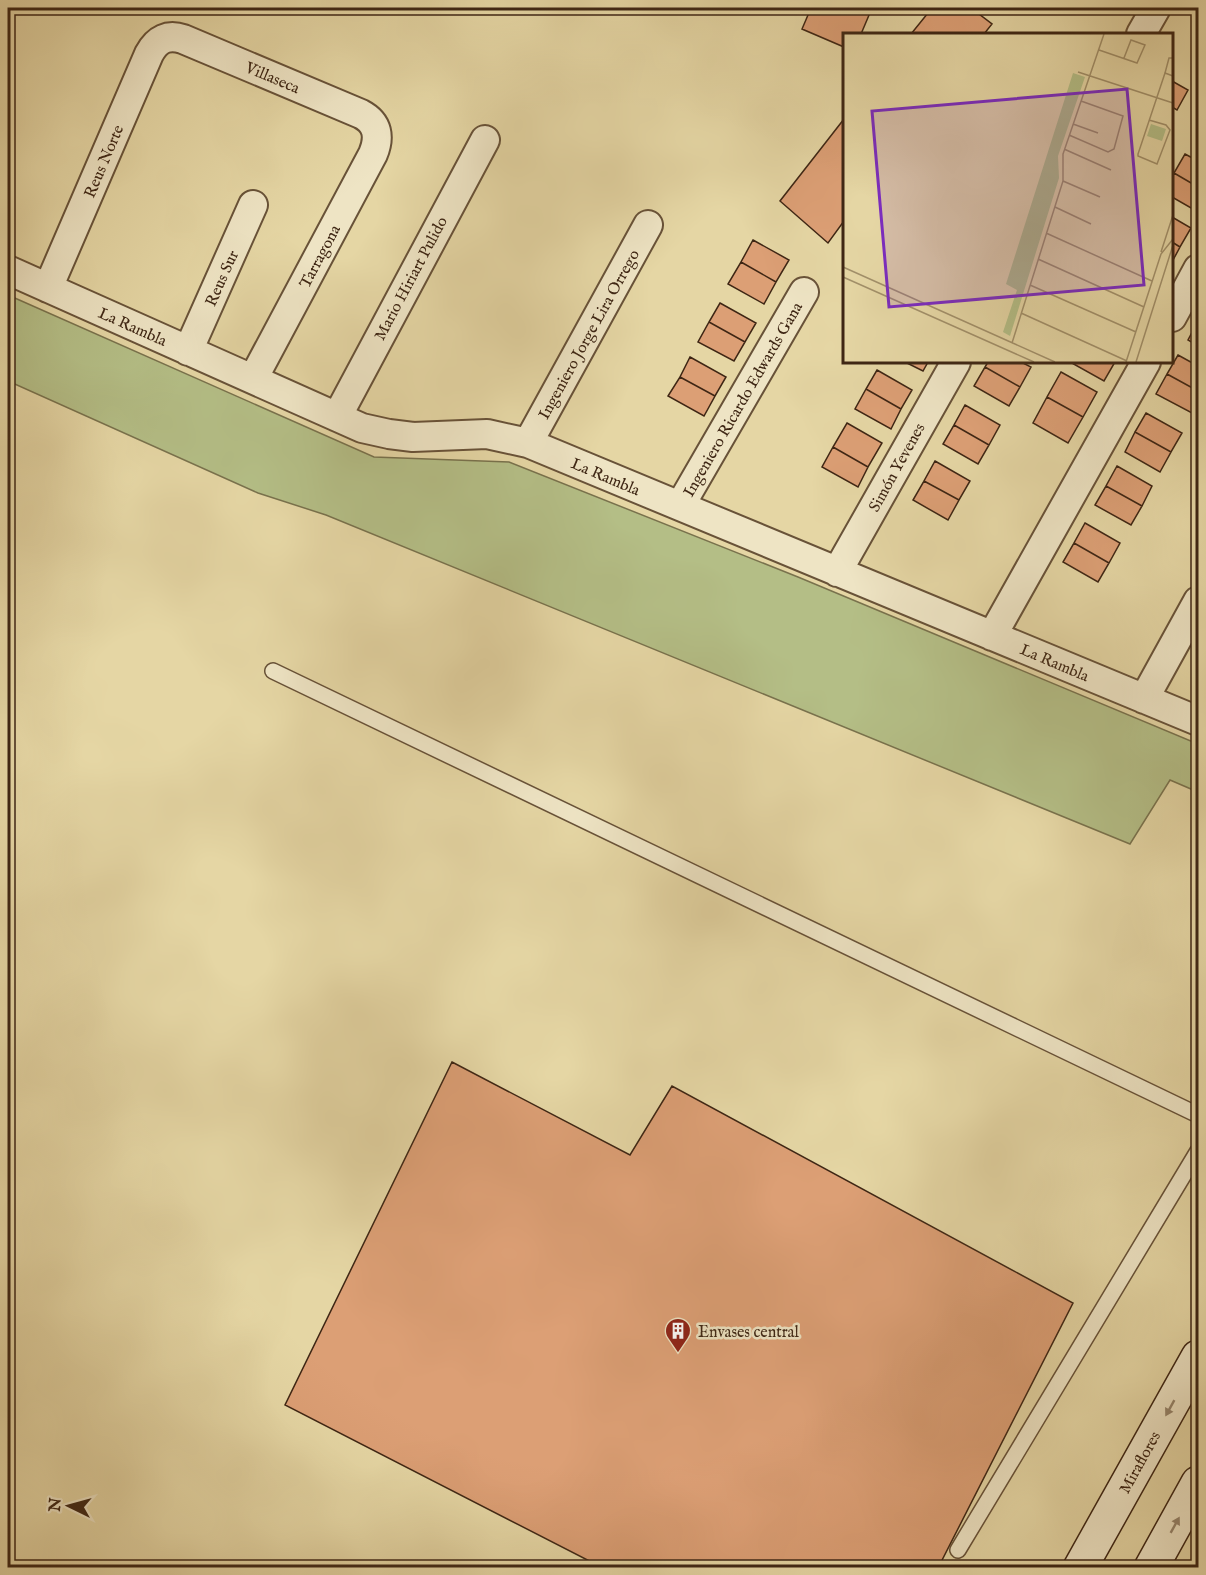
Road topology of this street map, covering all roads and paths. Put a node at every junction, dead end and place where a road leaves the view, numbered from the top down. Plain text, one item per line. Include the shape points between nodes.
1 (1156, 8) edge
2 (1142, 33) edge
3 (162, 39) joint
4 (376, 130) joint
5 (485, 140) dead end
6 (254, 204) dead end
7 (648, 225) dead end
8 (1198, 268) edge
9 (8, 270) edge
10 (48, 288) junction
11 (804, 292) dead end
12 (1173, 315) edge
13 (188, 351) junction
14 (955, 363) edge
15 (1145, 363) edge
16 (253, 380) junction
17 (337, 417) junction
18 (528, 443) junction
19 (680, 507) junction
20 (837, 572) junction
21 (1198, 601) edge
22 (992, 636) junction
23 (273, 671) dead end
24 (1144, 699) junction
25 (1198, 721) edge
26 (1198, 1114) edge
27 (1198, 1151) edge
28 (1198, 1358) edge
29 (1198, 1483) edge
30 (958, 1551) dead end
31 (1080, 1568) edge
32 (1151, 1568) edge

1 - 2 street
3 - 4 street, Villaseca via 183,39 350,110 367,118
3 - 10 street, Reus Norte via 149,54
4 - 16 street, Tarragona via 373,154
5 - 17 street, Mario Hiriart Pulido
6 - 13 street, Reus Sur
7 - 18 street, Ingeniero Jorge Lira Orrego
8 - 12 street
9 - 10 street, La Rambla
10 - 13 street, La Rambla
11 - 19 street, Ingeniero Ricardo Edwards Gana
13 - 16 street, La Rambla
14 - 20 street, Simón Yevenes
15 - 22 street
16 - 17 street, La Rambla
17 - 18 street, La Rambla via 389,434 487,434
18 - 19 street, La Rambla
19 - 20 street, La Rambla
20 - 22 street, La Rambla
21 - 24 street
22 - 24 street, La Rambla
23 - 26 lane
24 - 25 street, La Rambla
27 - 30 lane
28 -> 31 main road, Miraflores
32 -> 29 main road

